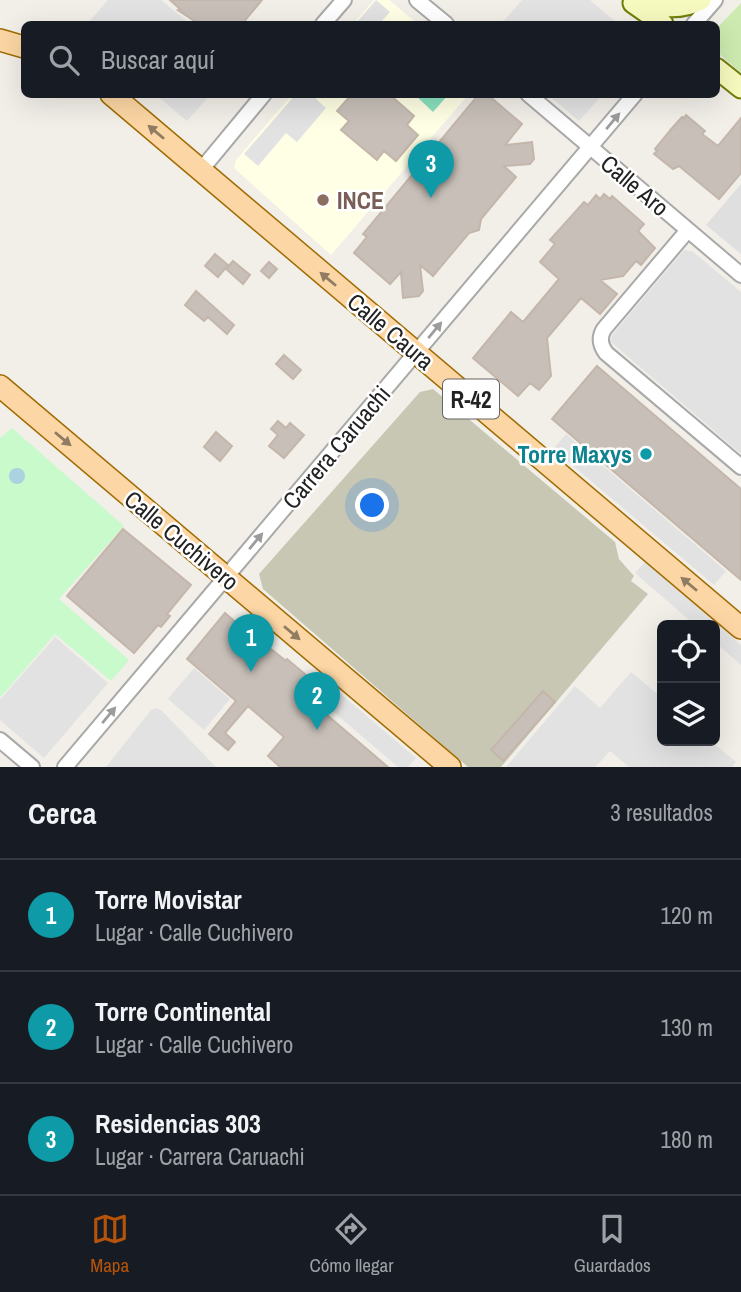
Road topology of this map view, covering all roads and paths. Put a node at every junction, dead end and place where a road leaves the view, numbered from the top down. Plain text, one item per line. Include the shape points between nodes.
1 (344, 0) edge
2 (417, 0) edge
3 (630, 0) edge
4 (641, 0) edge
5 (701, 0) edge
6 (715, 0) edge
7 (326, 21) edge
8 (442, 21) edge
9 (659, 21) edge
10 (697, 21) edge
11 (0, 40) edge
12 (21, 46) edge
13 (720, 71) edge
14 (741, 88) edge
15 (116, 98) edge
16 (261, 98) edge
17 (533, 98) edge
18 (632, 98) edge
19 (590, 147) junction
20 (201, 170) junction
21 (688, 230) junction
22 (741, 275) edge
23 (416, 353) junction
24 (4, 396) edge
25 (741, 467) edge
26 (226, 577) junction
27 (741, 628) edge
28 (0, 740) edge
29 (32, 767) edge
30 (65, 767) edge
31 (450, 767) edge

1 - 7 street
2 - 8 street
3 - 9 street
4 - 5 street via 671,8
6 - 10 street
11 - 12 main road
13 - 14 street
20 -> 15 main road, R-42
16 - 20 street
17 - 19 street, Calle Aro
19 -> 18 street, Carrera Caruachi
19 - 21 street, Calle Aro
23 -> 19 street, Carrera Caruachi
23 -> 20 main road, Calle Caura / R-42
21 - 22 street, Calle Aro
21 - 25 street via 604,329 601,344
26 -> 23 street, Carrera Caruachi
27 -> 23 main road, Calle Caura / R-42
24 -> 26 main road, Calle Cuchivero
30 -> 26 street, Carrera Caruachi
26 -> 31 main road, Calle Cuchivero
28 - 29 street

